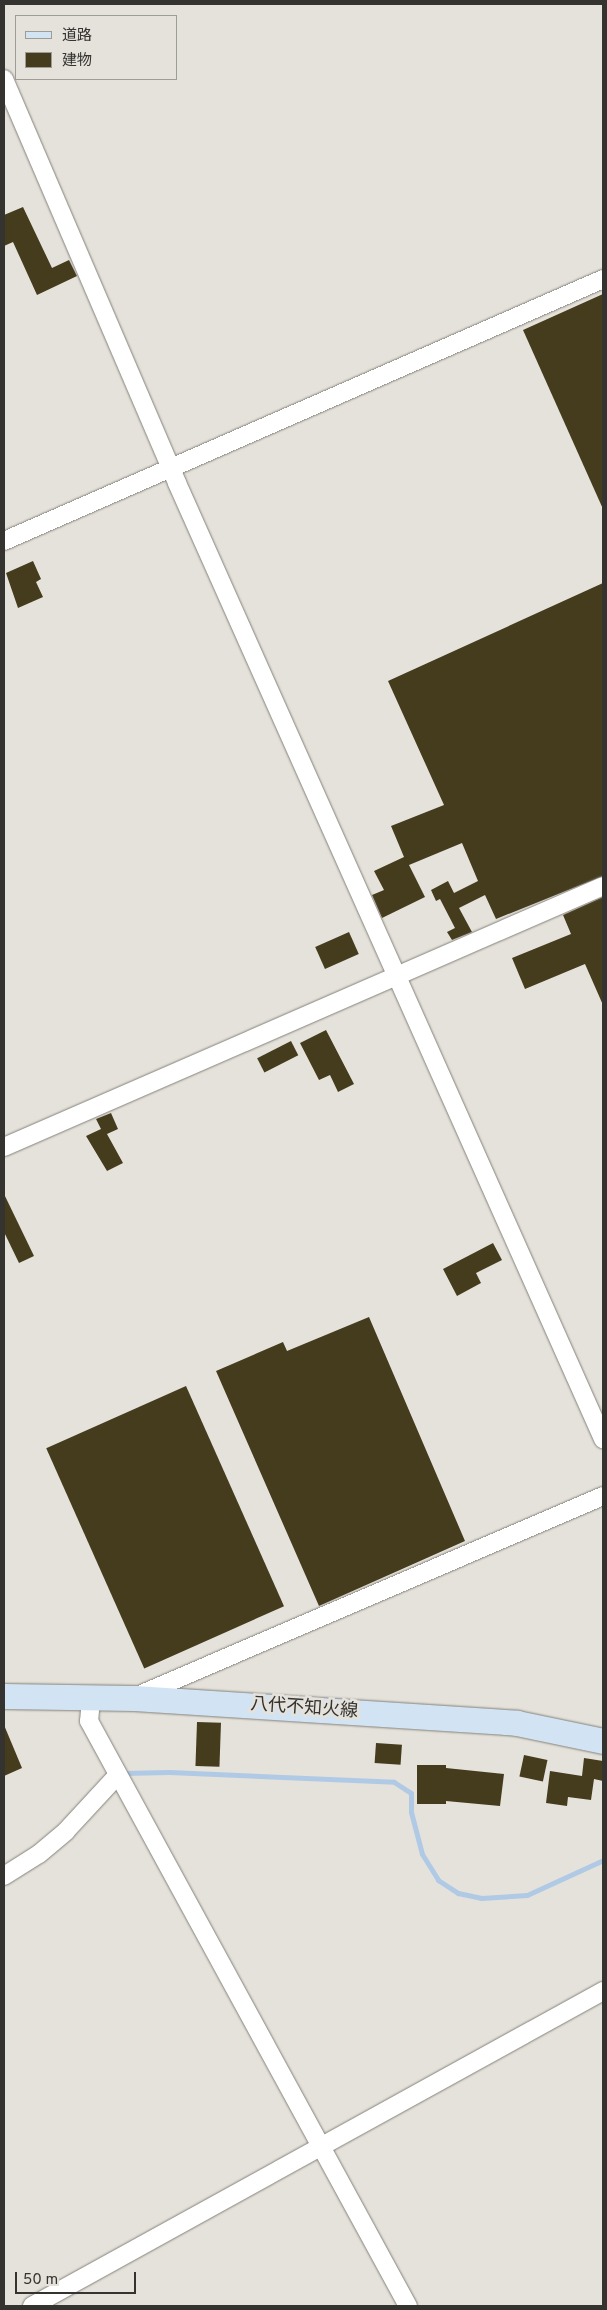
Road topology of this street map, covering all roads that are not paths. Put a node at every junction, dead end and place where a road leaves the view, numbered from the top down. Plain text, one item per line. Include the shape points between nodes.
1 (4, 79) edge
2 (603, 279) edge
3 (173, 466) junction
4 (4, 541) edge
5 (603, 886) edge
6 (398, 975) junction
7 (4, 1147) edge
8 (603, 1439) edge
9 (603, 1496) edge
10 (4, 1696) edge
11 (134, 1698) junction
12 (91, 1699) junction
13 (603, 1741) edge
14 (117, 1776) junction
15 (4, 1876) edge
16 (603, 1991) edge
17 (319, 2145) junction
18 (32, 2306) edge
19 (408, 2306) edge

1 - 3 street
2 - 3 street
3 - 4 street
3 - 6 street via 177,483
5 - 6 street
6 - 7 street
6 - 8 street
9 - 11 street
10 - 12 main road, 八代不知火線
11 - 12 main road, 八代不知火線
11 - 13 main road, 八代不知火線 via 518,1723
12 - 14 street via 89,1721
14 - 15 street via 66,1831 39,1854
14 - 17 street
16 - 17 street
17 - 18 street
17 - 19 street

